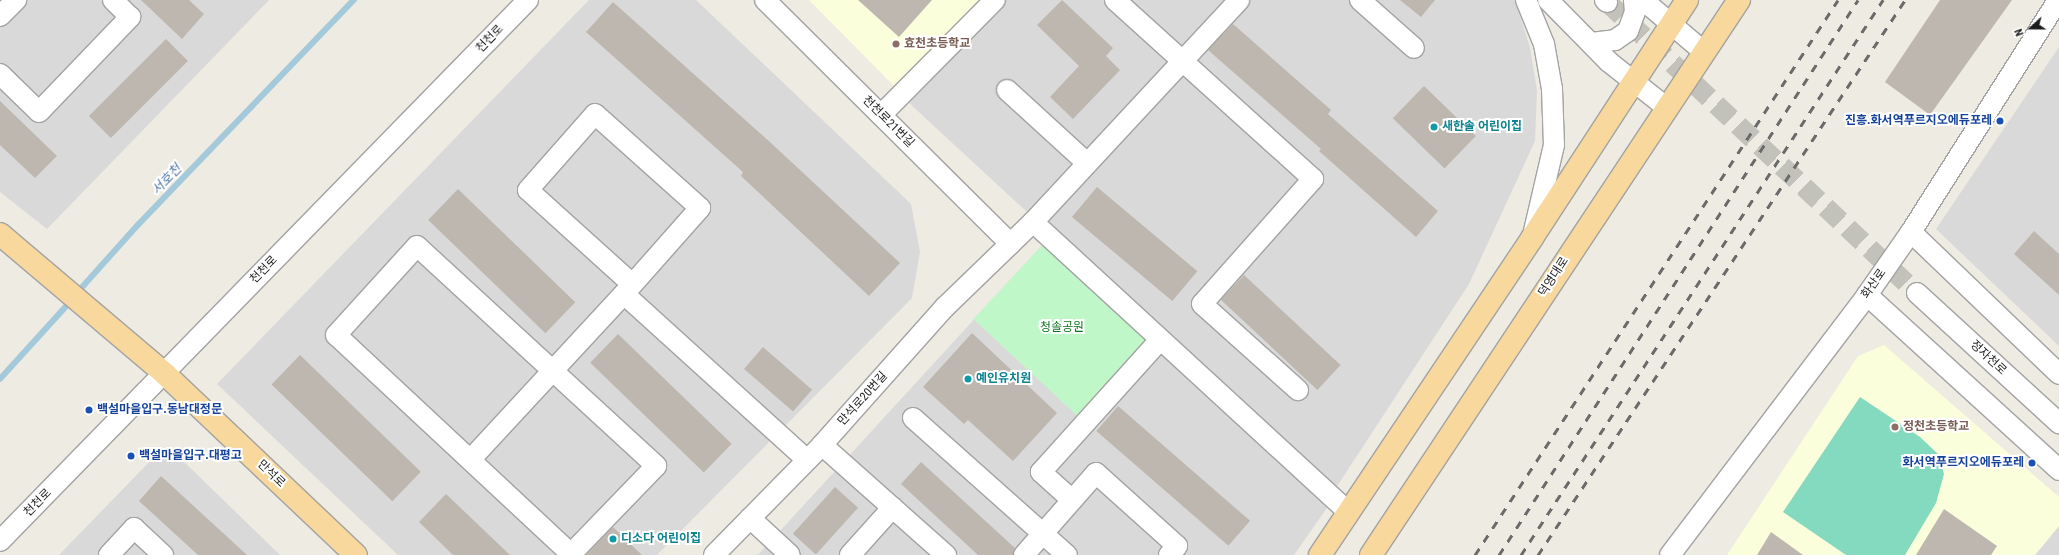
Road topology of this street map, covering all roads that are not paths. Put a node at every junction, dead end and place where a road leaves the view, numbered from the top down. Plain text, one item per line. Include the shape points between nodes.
1 (16, 0) edge
2 (113, 0) edge
3 (528, 0) edge
4 (765, 0) edge
5 (994, 0) edge
6 (1115, 0) edge
7 (1239, 0) edge
8 (1360, 0) edge
9 (1526, 0) edge
10 (1548, 0) edge
11 (1634, 0) edge
12 (1643, 0) edge
13 (1687, 0) edge
14 (1739, 0) edge
15 (2058, 0) edge
16 (0, 16) edge
17 (1671, 24) junction
18 (1591, 43) junction
19 (1414, 48) dead end
20 (1704, 52) junction
21 (1181, 61) junction
22 (0, 74) edge
23 (1633, 83) junction
24 (1007, 90) dead end
25 (1666, 107) junction
26 (881, 115) junction
27 (1087, 163) junction
28 (1033, 222) junction
29 (1911, 232) junction
30 (0, 234) edge
31 (1532, 238) junction
32 (1010, 244) junction
33 (628, 289) junction
34 (1918, 293) tunnel mouth
35 (1867, 295) junction
36 (1160, 340) junction
37 (552, 371) junction
38 (165, 374) junction
39 (2059, 374) edge
40 (1298, 390) dead end
41 (913, 418) dead end
42 (2059, 424) edge
43 (822, 445) junction
44 (471, 459) junction
45 (807, 460) junction
46 (2059, 470) edge
47 (1072, 500) junction
48 (893, 507) junction
49 (1348, 512) junction
50 (750, 518) junction
51 (1043, 533) junction
52 (0, 541) edge
53 (109, 555) edge
54 (163, 555) edge
55 (356, 555) edge
56 (714, 555) edge
57 (790, 555) edge
58 (850, 555) edge
59 (946, 555) edge
60 (1024, 555) edge
61 (1067, 555) edge
62 (1169, 555) edge
63 (1320, 555) edge
64 (1371, 555) edge
65 (1670, 555) edge

1 - 16 street
2 - 22 street via 130,17 39,112
3 - 38 street, 천천로
4 - 26 street, 천천로21번길
5 - 26 street
6 - 21 street
7 - 21 street, 만석로20번길
8 - 19 street
9 - 31 street via 1544,44 1552,89 1554,146
10 - 18 street
11 - 18 street via 1635,12 1628,31 1615,40
12 - 17 street
13 - 17 main road
14 - 20 main road, 덕영대로
15 - 29 street, 화산로
17 - 20 street
17 - 23 main road
18 - 23 street
20 - 25 main road, 덕영대로
21 - 27 street, 만석로20번길
21 - 40 street via 1312,179 1202,304
23 - 25 street
23 - 31 main road
24 - 27 street
25 - 64 main road, 덕영대로
26 - 32 street, 천천로21번길
27 - 28 street, 만석로20번길
28 - 32 street, 만석로20번길
28 - 36 street
29 - 35 street, 화산로
29 - 39 street
30 - 38 main road, 만석로
31 - 49 main road
32 - 43 street, 만석로20번길 via 945,307
33 - 33 street via 700,208 595,114 528,190
33 - 37 street
33 - 45 street
34 - 42 street, 정자천로
35 - 46 street
35 - 65 street, 화산로
36 - 47 street via 1041,472
36 - 49 street
37 - 44 street
37 - 44 street via 656,466 571,554
37 - 44 street via 417,246 336,334
38 - 52 street, 천천로
38 - 55 main road, 만석로
41 - 51 street
43 - 45 street, 만석로20번길
43 - 48 street
45 - 50 street, 만석로20번길
47 - 51 street
47 - 62 street via 1096,473 1177,546
48 - 58 street
48 - 59 street
49 - 63 main road
50 - 56 street, 만석로20번길
50 - 57 street
51 - 60 street
51 - 61 street
53 - 54 street via 134,528

